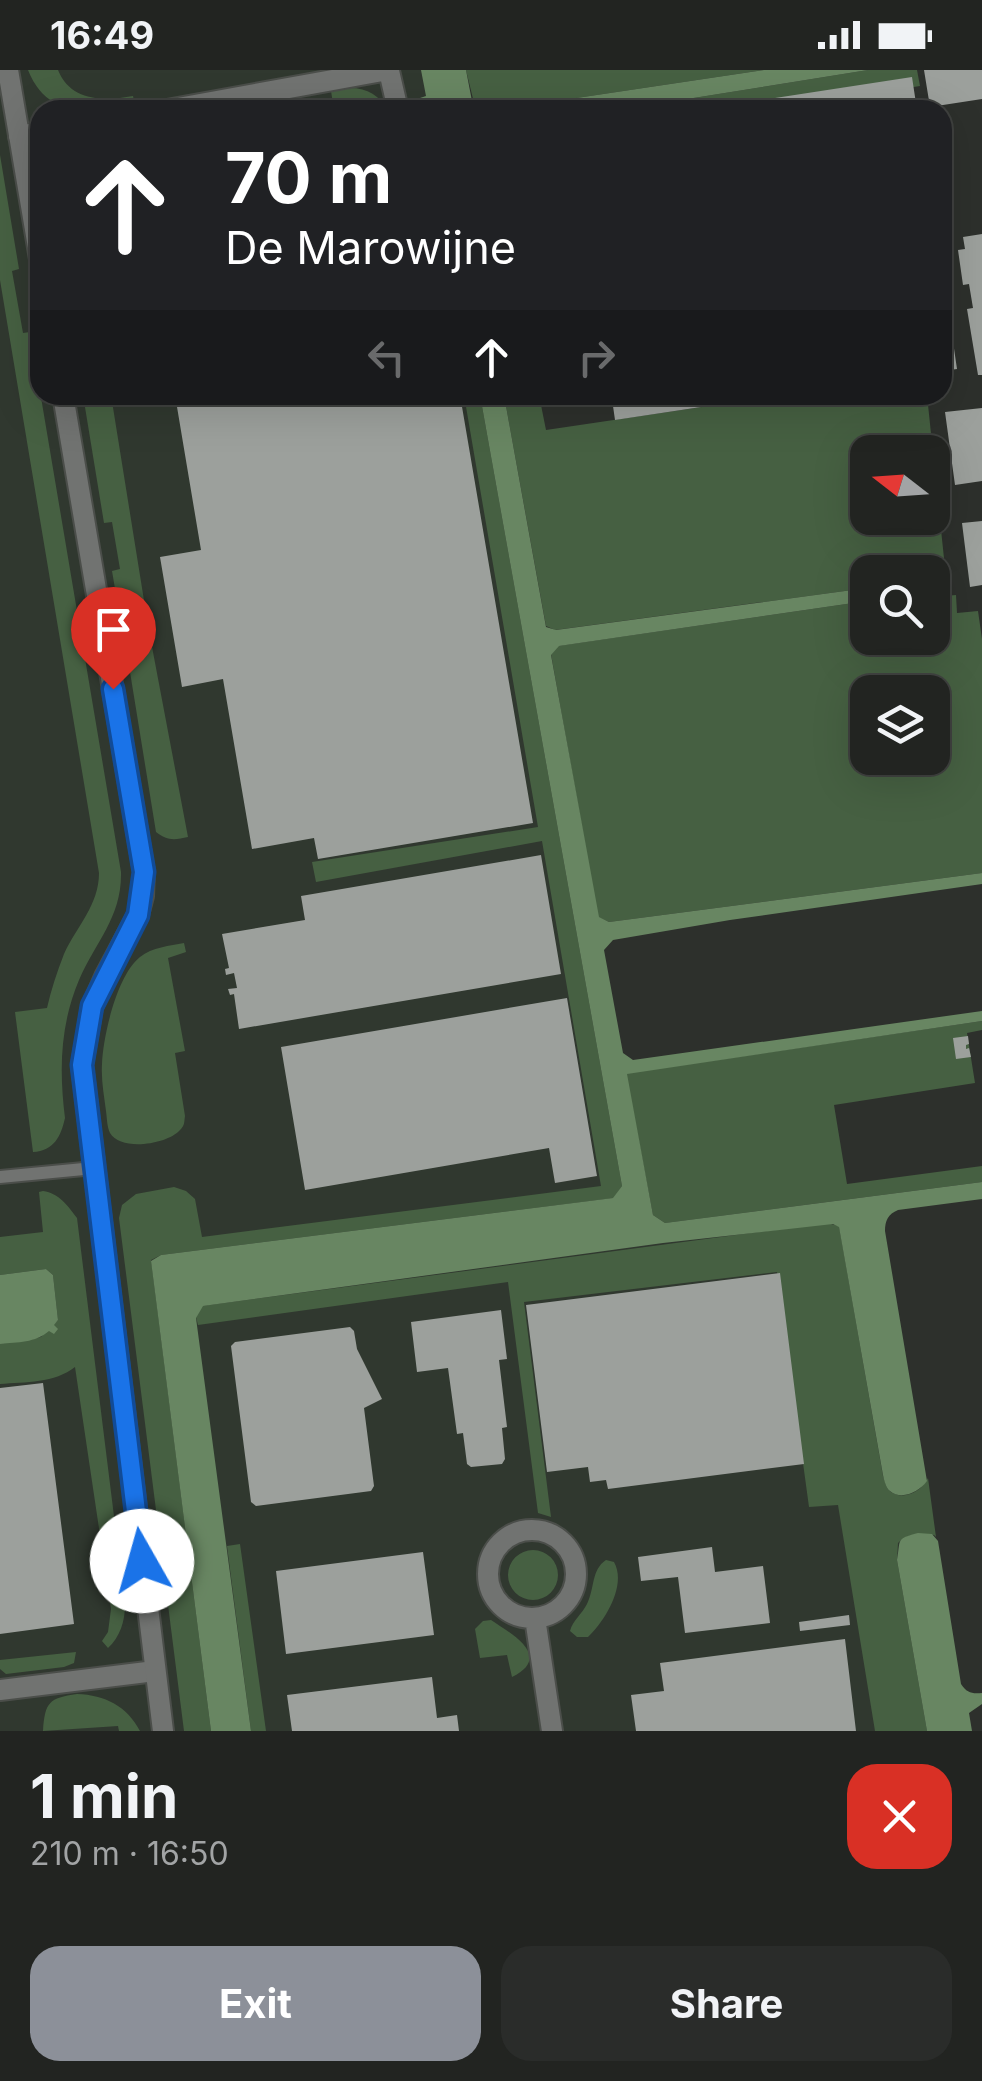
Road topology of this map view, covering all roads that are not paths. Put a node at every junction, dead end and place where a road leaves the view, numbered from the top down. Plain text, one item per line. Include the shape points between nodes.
1 (8, 70) edge
2 (388, 70) edge
3 (222, 100) edge
4 (396, 100) edge
5 (30, 134) edge
6 (65, 405) edge
7 (94, 1168) junction
8 (0, 1177) edge
9 (535, 1618) junction
10 (155, 1671) junction
11 (0, 1690) edge
12 (163, 1731) edge
13 (552, 1731) edge

1 - 5 street
2 - 3 street
2 - 4 street
6 - 7 street via 144,872 138,915 92,1006 85,1039
7 - 8 lane
7 - 10 street
9 - 9 street via 506,1610 495,1599 487,1570 500,1543 525,1530 552,1534 575,1567 563,1605
9 - 13 street
10 - 11 street
10 - 12 street

